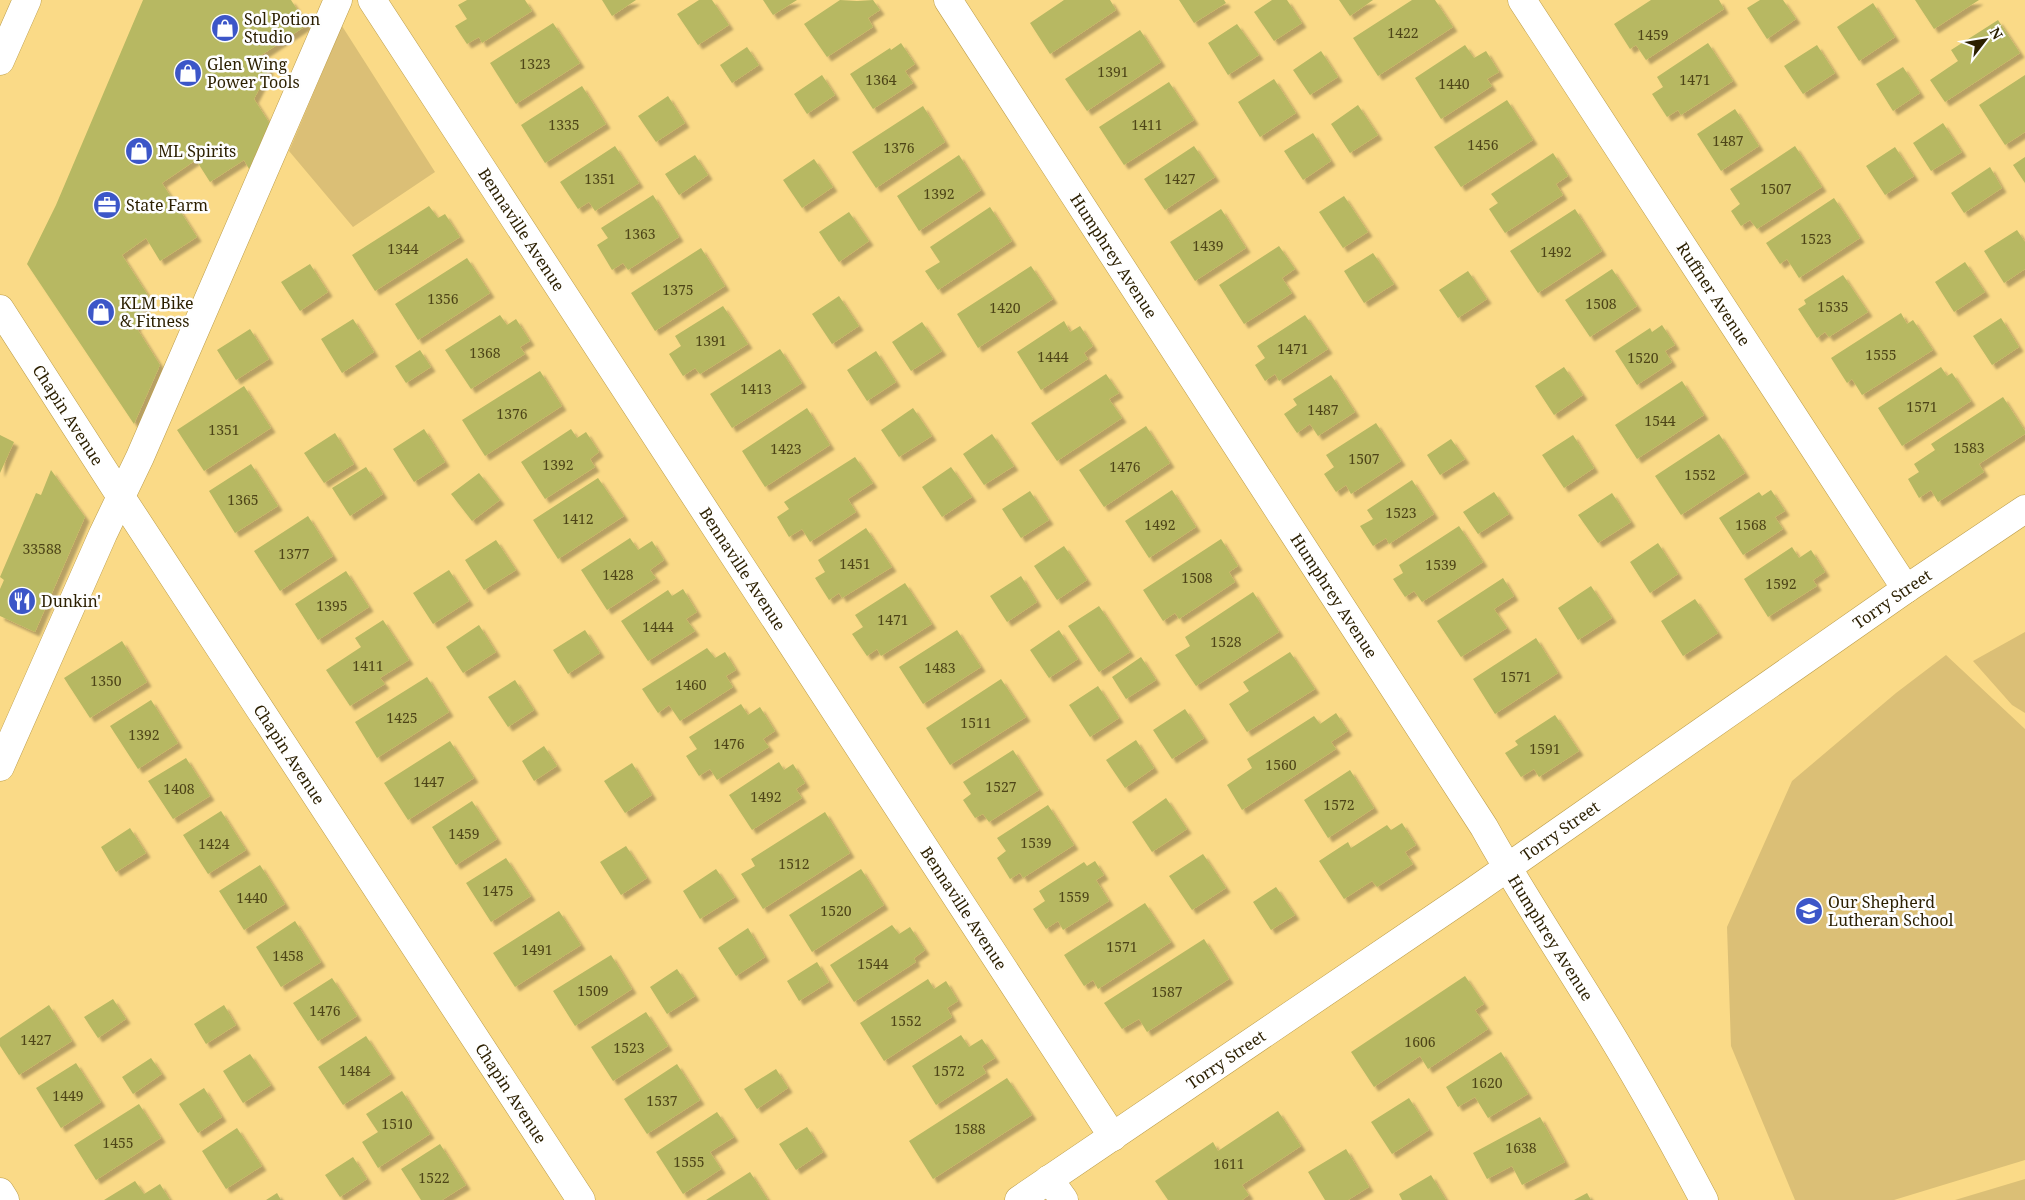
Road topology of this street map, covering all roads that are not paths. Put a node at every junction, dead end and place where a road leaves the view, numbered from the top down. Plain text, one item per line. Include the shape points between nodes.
1 (26, 0) edge
2 (338, 0) edge
3 (372, 0) edge
4 (948, 0) edge
5 (1522, 0) edge
6 (0, 61) edge
7 (0, 309) edge
8 (121, 497) junction
9 (2025, 509) edge
10 (1906, 589) junction
11 (0, 767) edge
12 (1507, 868) junction
13 (1113, 1137) junction
14 (1057, 1190) edge
15 (0, 1192) edge
16 (5, 1200) edge
17 (581, 1200) edge
18 (1019, 1200) edge
19 (1704, 1200) edge

1 - 6 street
2 - 8 street
3 - 13 street, Bennaville Avenue
4 - 12 street, Humphrey Avenue via 1473,810
5 - 10 street, Ruffner Avenue
7 - 8 street, Chapin Avenue
8 - 11 street
8 - 17 street, Chapin Avenue
9 - 10 street, Torry Street
10 - 12 street, Torry Street
12 - 13 street, Torry Street
12 - 19 street, Humphrey Avenue via 1597,1012
13 - 14 street, Torry Street
14 - 18 street, Torry Street
15 - 16 street

